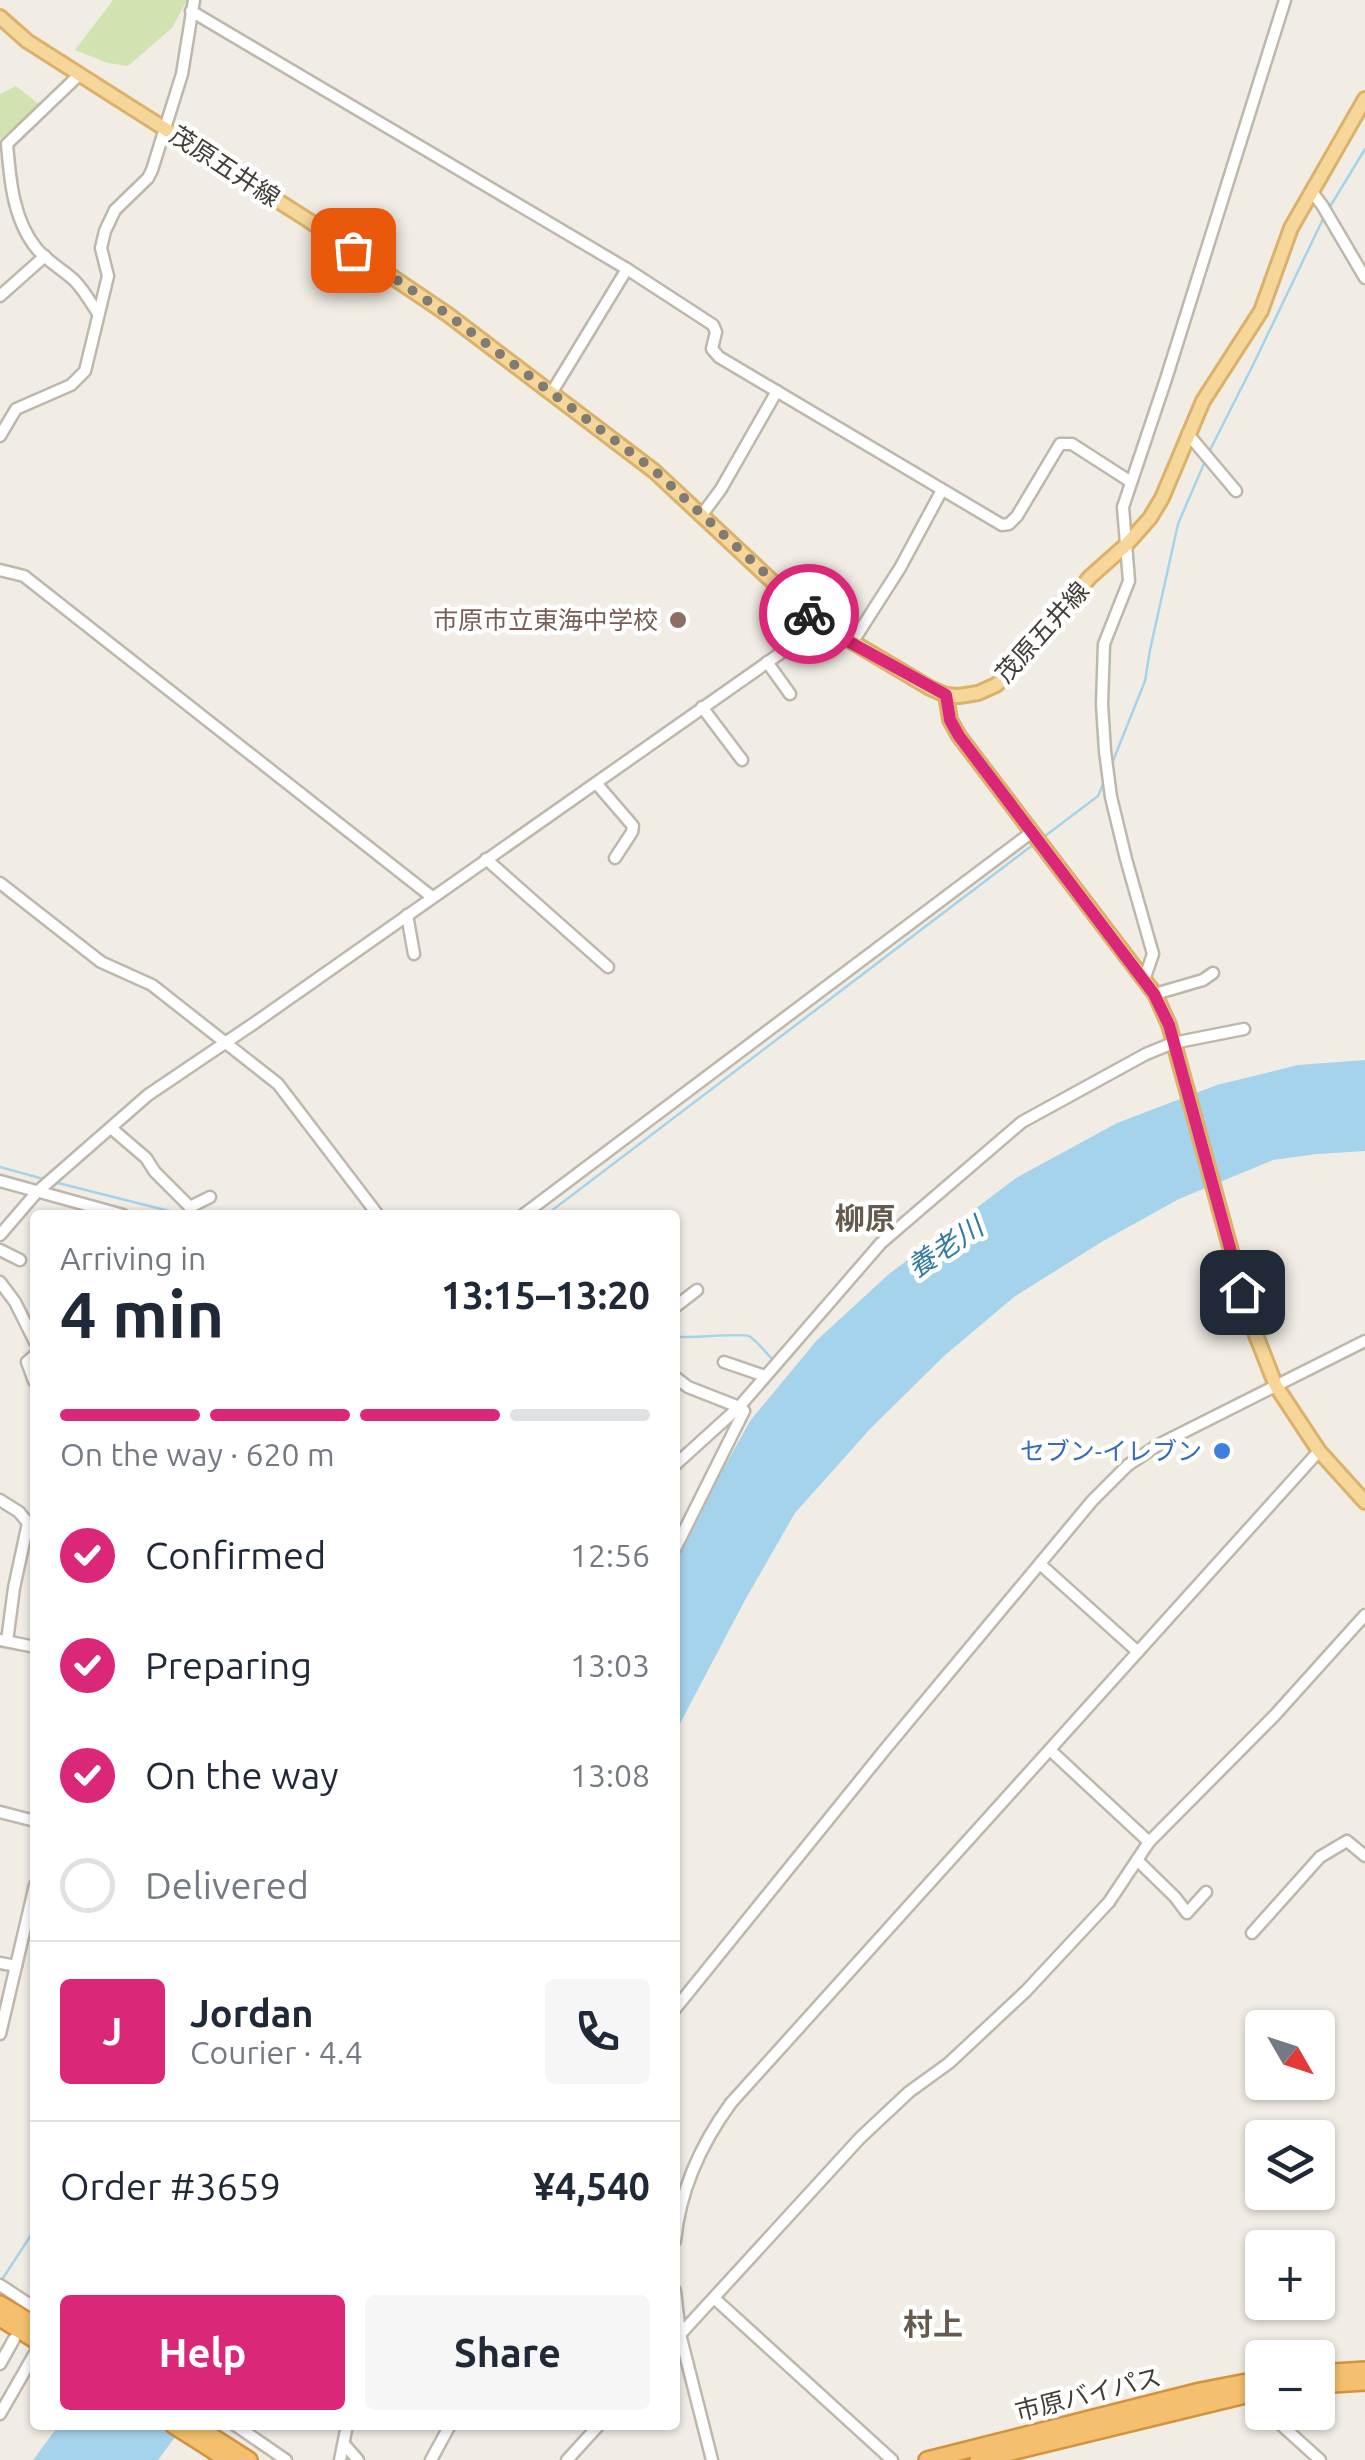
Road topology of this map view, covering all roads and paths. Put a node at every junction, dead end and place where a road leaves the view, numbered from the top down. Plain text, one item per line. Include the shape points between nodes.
1 (1285, 0) edge
2 (192, 5) edge
3 (0, 17) edge
4 (80, 74) junction
5 (1365, 99) edge
6 (166, 128) junction
7 (1312, 192) junction
8 (44, 256) junction
9 (627, 269) junction
10 (1365, 278) edge
11 (0, 296) edge
12 (98, 312) junction
13 (552, 392) junction
14 (777, 392) junction
15 (1188, 434) junction
16 (0, 436) edge
17 (1132, 482) junction
18 (942, 490) junction
19 (1236, 491) dead end
20 (702, 516) junction
21 (1126, 545) junction
22 (0, 570) edge
23 (822, 624) junction
24 (852, 643) junction
25 (767, 662) junction
26 (790, 694) dead end
27 (946, 695) junction
28 (702, 707) junction
29 (742, 760) dead end
30 (596, 783) junction
31 (1032, 832) junction
32 (615, 858) dead end
33 (486, 860) junction
34 (0, 883) edge
35 (432, 898) junction
36 (407, 915) junction
37 (414, 954) dead end
38 (608, 967) dead end
39 (1212, 972) dead end
40 (1144, 980) junction
41 (1154, 994) junction
42 (1244, 1030) dead end
43 (226, 1042) junction
44 (1174, 1043) junction
45 (111, 1128) junction
46 (0, 1181) edge
47 (37, 1192) junction
48 (210, 1197) dead end
49 (96, 1210) edge
50 (374, 1210) edge
51 (530, 1210) edge
52 (0, 1235) edge
53 (0, 1250) edge
54 (20, 1260) dead end
55 (0, 1282) edge
56 (697, 1290) dead end
57 (680, 1303) edge
58 (30, 1332) edge
59 (1365, 1341) edge
60 (724, 1362) dead end
61 (765, 1376) junction
62 (680, 1381) edge
63 (1276, 1386) junction
64 (739, 1408) junction
65 (1319, 1452) junction
66 (680, 1461) edge
67 (0, 1500) edge
68 (1365, 1502) edge
69 (680, 1538) edge
70 (1040, 1564) junction
71 (1365, 1614) edge
72 (4, 1641) edge
73 (30, 1646) edge
74 (1138, 1652) junction
75 (1050, 1750) junction
76 (0, 1812) edge
77 (30, 1819) edge
78 (1150, 1842) junction
79 (1365, 1856) edge
80 (1137, 1860) junction
81 (1206, 1892) dead end
82 (30, 1906) edge
83 (1252, 1933) dead end
84 (0, 1963) edge
85 (16, 1966) junction
86 (680, 2003) edge
87 (0, 2034) edge
88 (680, 2210) edge
89 (0, 2286) edge
90 (714, 2298) junction
91 (0, 2304) edge
92 (30, 2305) edge
93 (0, 2318) edge
94 (30, 2322) edge
95 (680, 2335) edge
96 (30, 2337) edge
97 (14, 2340) dead end
98 (680, 2344) edge
99 (30, 2362) edge
100 (0, 2364) edge
101 (1365, 2370) edge
102 (1335, 2372) edge
103 (1365, 2382) edge
104 (1245, 2383) edge
105 (1335, 2383) edge
106 (1245, 2394) edge
107 (2, 2407) edge
108 (183, 2430) edge
109 (201, 2430) edge
110 (242, 2430) edge
111 (447, 2430) edge
112 (595, 2430) edge
113 (1287, 2430) edge
114 (347, 2431) edge
115 (238, 2458) edge
116 (286, 2460) edge
117 (340, 2460) edge
118 (358, 2460) edge
119 (431, 2460) edge
120 (566, 2460) edge
121 (712, 2460) edge
122 (892, 2460) edge
123 (927, 2460) edge
124 (978, 2460) edge
125 (1320, 2460) edge

1 - 17 street
2 - 6 street
2 - 9 street
3 - 4 main road, 茂原五井線
4 - 6 main road, 茂原五井線
4 - 8 street via 7,144 14,203
5 - 7 main road, 茂原五井線
6 - 12 street via 148,178 115,210 105,231 101,248 108,276
6 - 13 main road, 茂原五井線 via 375,264
7 - 10 street
7 - 15 main road, 茂原五井線 via 1261,310
8 - 11 street
8 - 12 street
9 - 13 street
9 - 14 street via 713,325 712,350
12 - 16 street via 85,371 71,385 16,409
13 - 20 main road, 茂原五井線
14 - 18 street
14 - 20 street
15 - 19 street
15 - 21 main road, 茂原五井線 via 1162,498
17 - 18 street via 1072,444 1060,444 1009,524
17 - 21 street via 1123,507
18 - 24 street
20 - 23 main road, 茂原五井線
21 - 27 main road, 茂原五井線 via 996,685
21 - 40 street via 1130,581 1104,644 1102,704 1111,797 1153,954
22 - 35 street via 24,576
23 - 24 main road, 茂原五井線
23 - 25 street
24 - 27 main road, 茂原五井線
25 - 26 street
25 - 28 street
27 - 31 main road via 959,736
28 - 29 street
28 - 30 street
30 - 32 street via 632,826
30 - 33 street
31 - 40 main road
31 - 51 street
33 - 35 street
33 - 38 street
34 - 43 street via 101,962 152,985
35 - 36 street
36 - 37 street
36 - 43 street
39 - 41 street
40 - 41 main road
41 - 44 main road
42 - 44 street
43 - 45 street
43 - 50 street via 278,1084
44 - 61 street via 1022,1122 882,1244
44 - 63 main road via 1250,1320
45 - 47 street
45 - 48 street via 190,1207
46 - 47 street
47 - 49 street
47 - 52 street
53 - 54 street
55 - 58 street
56 - 57 street
59 - 63 street
60 - 61 street
61 - 64 street
62 - 64 street
63 - 65 main road
63 - 70 street via 1128,1466
64 - 66 street
64 - 69 street via 744,1411
65 - 68 main road
65 - 74 street
67 - 72 street via 28,1523
70 - 74 street
70 - 86 street
71 - 78 street
72 - 73 street
74 - 75 street
75 - 78 street
75 - 88 street via 731,2103 700,2152
76 - 77 street
78 - 80 street
79 - 83 street via 1347,1841 1320,1858
80 - 81 street via 1187,1914
80 - 90 street via 1109,1902 1026,1991 860,2138
82 - 85 street
84 - 85 street
85 - 87 street
89 - 92 street
90 - 95 street
90 - 122 street
91 - 94 highway
93 - 96 highway
97 - 100 street
98 - 121 street
99 - 107 street
101 - 102 highway
103 - 105 highway
104 - 123 highway, 市原バイパス
106 - 124 highway, 市原バイパス
108 - 115 highway
109 - 115 highway
110 - 116 street
111 - 119 street
112 - 120 street
113 - 125 street
114 - 117 street
114 - 118 street

